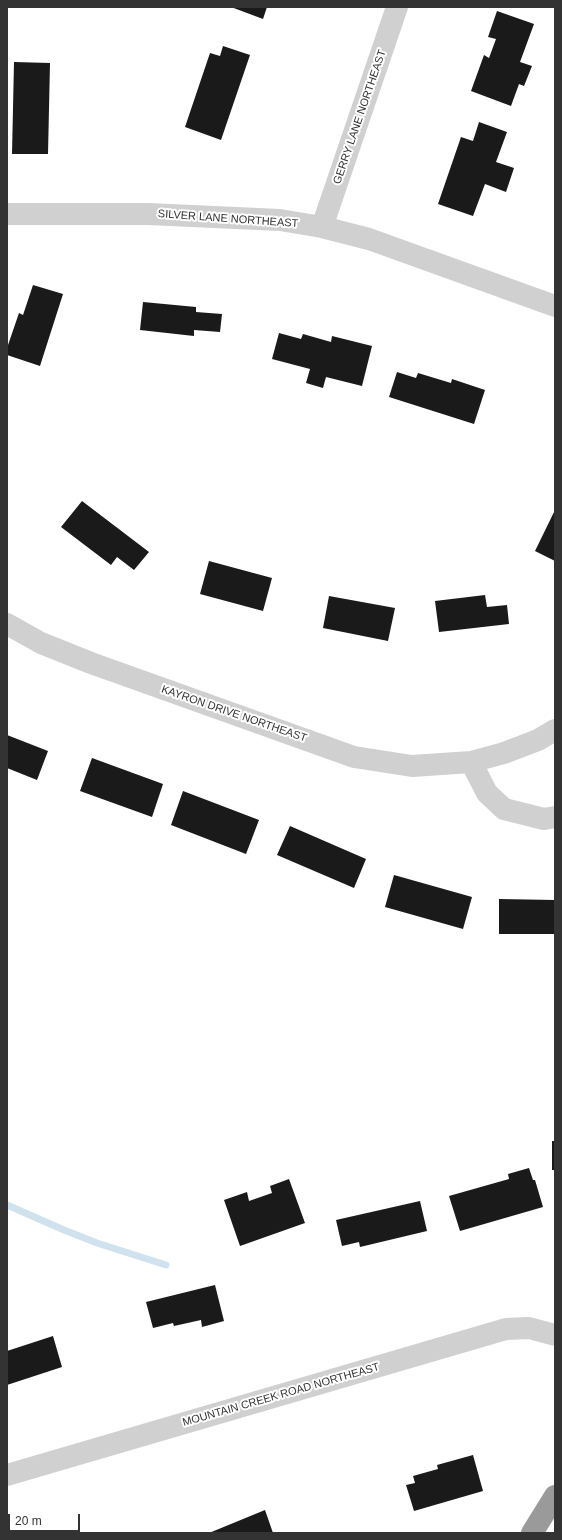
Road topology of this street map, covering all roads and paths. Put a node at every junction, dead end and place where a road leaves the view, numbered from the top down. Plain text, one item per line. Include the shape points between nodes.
1 (397, 7) edge
2 (7, 214) edge
3 (322, 226) junction
4 (555, 306) edge
5 (7, 624) edge
6 (555, 730) edge
7 (471, 762) junction
8 (555, 817) edge
9 (555, 1335) edge
10 (7, 1475) edge
11 (555, 1496) edge
12 (532, 1533) edge

1 - 3 street, GERRY LANE NORTHEAST
2 - 3 street, SILVER LANE NORTHEAST via 148,214 280,220
3 - 4 street, SILVER LANE NORTHEAST via 369,239
5 - 7 street, KAYRON DRIVE NORTHEAST via 41,643 90,664 354,756 412,766
6 - 7 street, KAYRON DRIVE NORTHEAST via 538,740 504,753
7 - 8 street via 487,793 504,809 544,819
9 - 10 street, MOUNTAIN CREEK ROAD NORTHEAST via 529,1328 506,1329
11 - 12 highway

